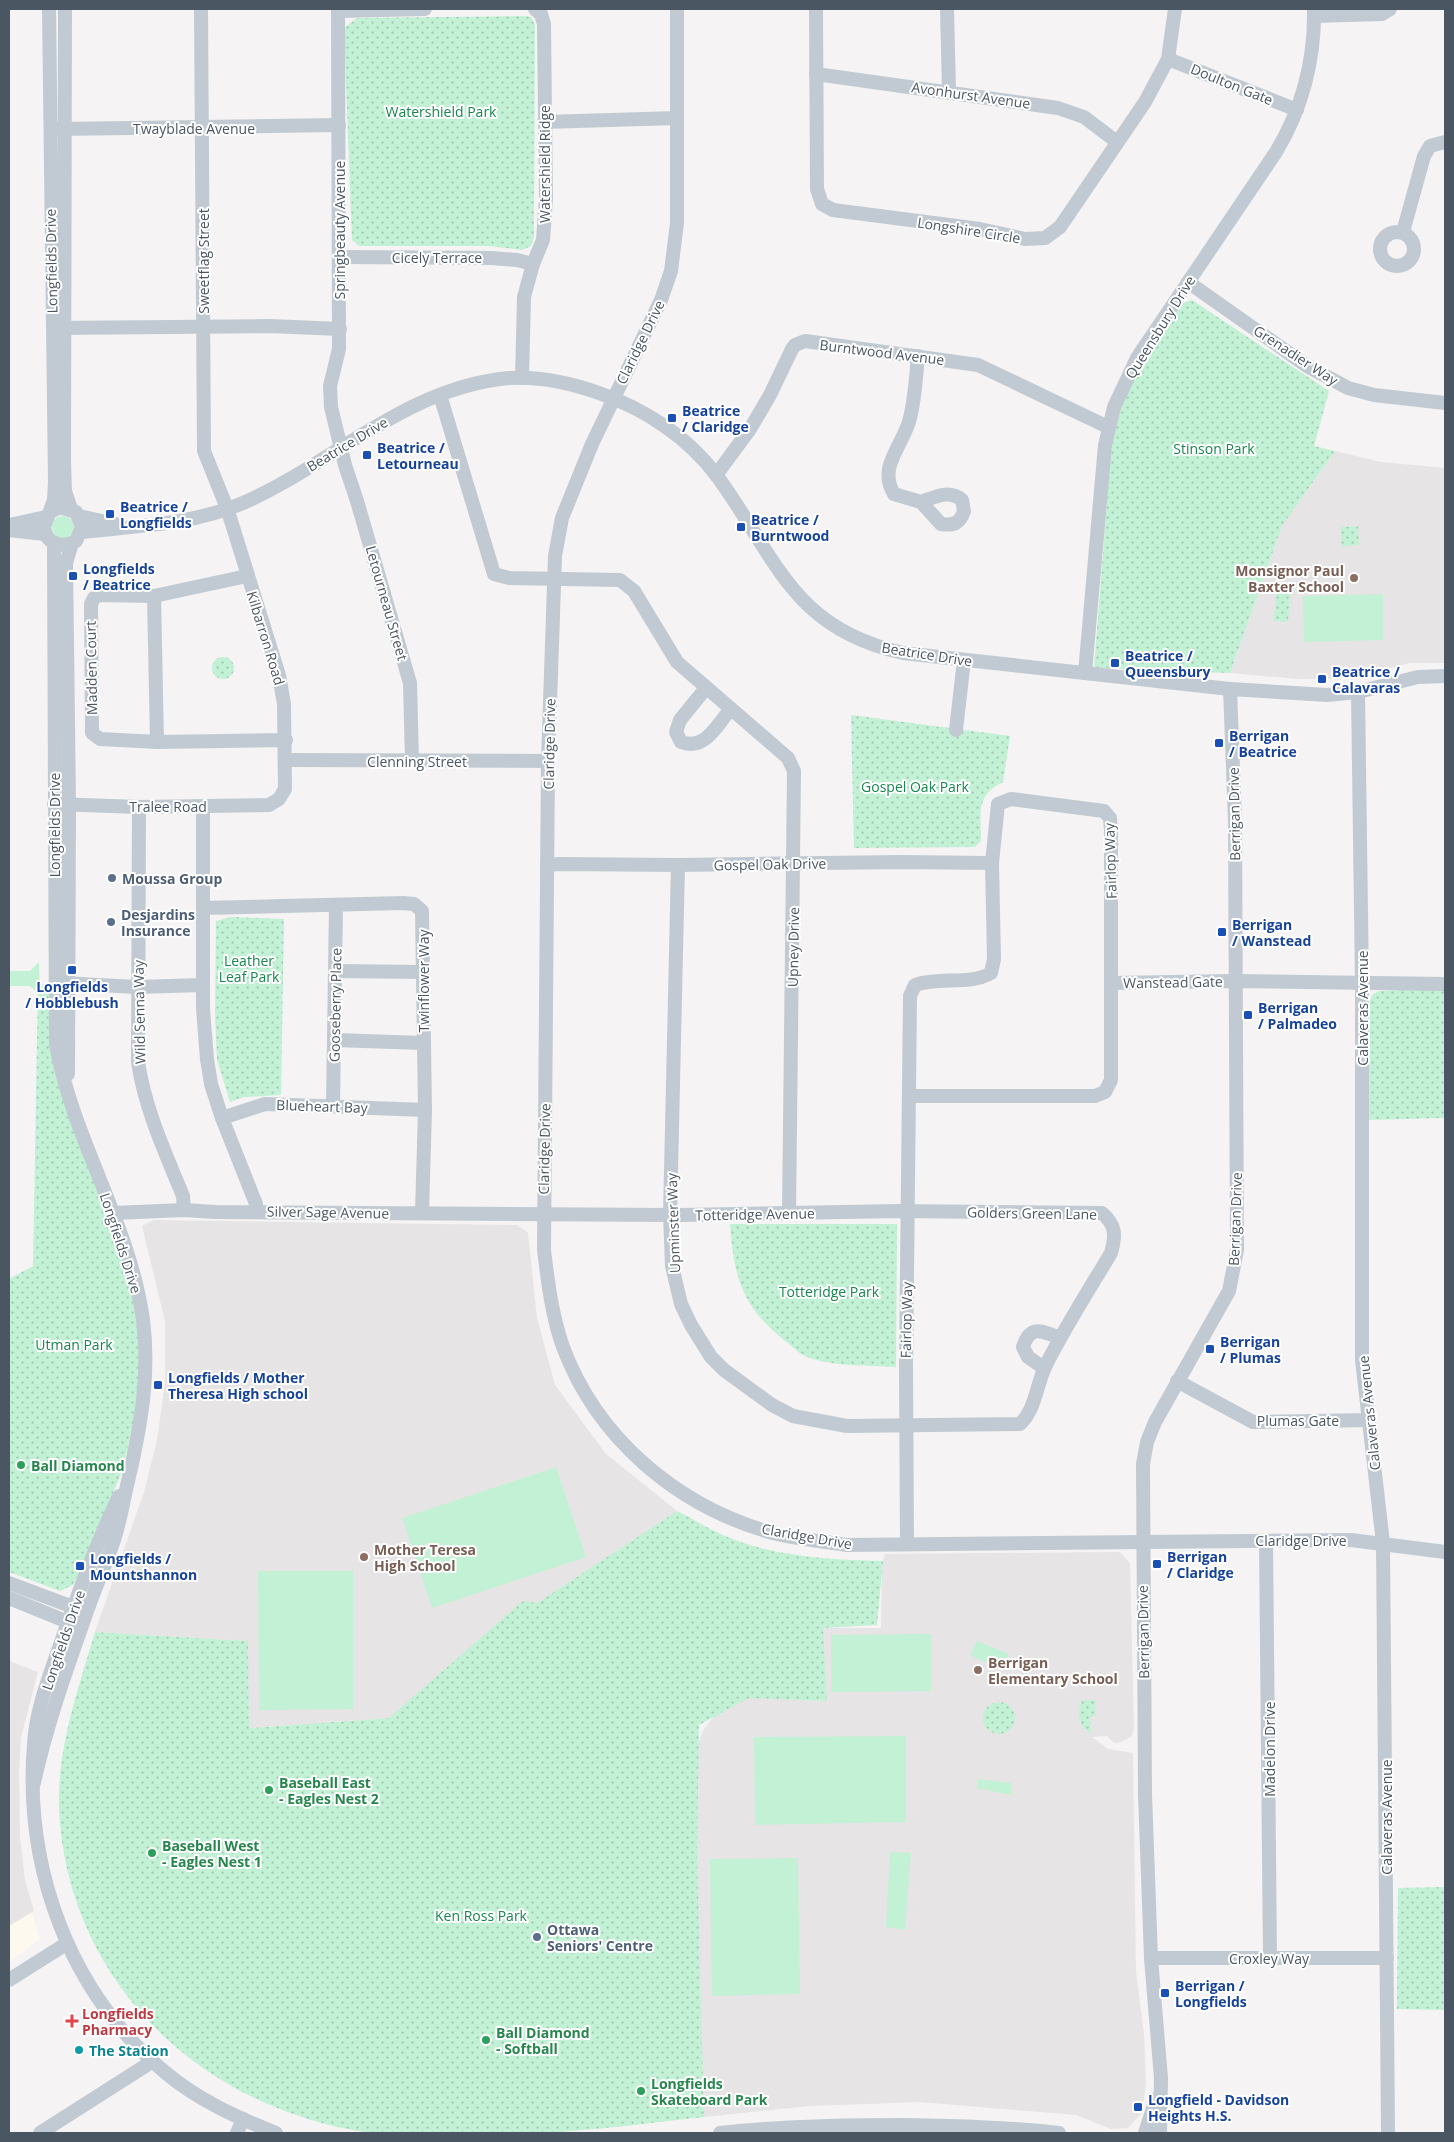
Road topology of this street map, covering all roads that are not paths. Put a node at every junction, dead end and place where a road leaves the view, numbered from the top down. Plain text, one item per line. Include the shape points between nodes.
1 (49, 9) edge
2 (65, 9) edge
3 (201, 9) edge
4 (425, 9) edge
5 (535, 9) edge
6 (677, 9) edge
7 (816, 9) edge
8 (948, 9) edge
9 (1175, 9) edge
10 (1390, 9) edge
11 (338, 10) edge
12 (1314, 12) edge
13 (1168, 59) junction
14 (816, 74) junction
15 (949, 91) junction
16 (1297, 110) junction
17 (677, 118) junction
18 (544, 122) junction
19 (339, 124) junction
20 (203, 128) junction
21 (49, 129) junction
22 (65, 130) junction
23 (1117, 142) junction
24 (1445, 142) edge
25 (1402, 232) dead end
26 (340, 257) junction
27 (533, 264) junction
28 (1188, 282) junction
29 (203, 327) junction
30 (58, 328) junction
31 (340, 329) junction
32 (918, 356) junction
33 (522, 378) junction
34 (440, 395) junction
35 (612, 398) junction
36 (1445, 404) edge
37 (1108, 426) junction
38 (341, 448) junction
39 (716, 475) junction
40 (921, 502) dead end
41 (227, 508) junction
42 (75, 513) junction
43 (48, 514) junction
44 (9, 525) edge
45 (128, 527) junction
46 (9, 530) edge
47 (81, 532) junction
48 (49, 539) junction
49 (72, 543) junction
50 (247, 576) junction
51 (553, 580) junction
52 (154, 596) junction
53 (964, 660) junction
54 (1085, 673) junction
55 (1445, 676) edge
56 (706, 688) junction
57 (1230, 690) junction
58 (1358, 692) junction
59 (730, 710) junction
60 (956, 730) dead end
61 (286, 740) junction
62 (157, 742) junction
63 (286, 760) junction
64 (412, 761) junction
65 (548, 761) junction
66 (279, 799) joint
67 (54, 804) junction
68 (70, 804) junction
69 (139, 807) junction
70 (203, 807) junction
71 (992, 863) junction
72 (794, 864) junction
73 (547, 866) junction
74 (678, 866) junction
75 (336, 905) junction
76 (203, 908) junction
77 (336, 971) junction
78 (423, 972) junction
79 (1235, 981) junction
80 (62, 983) junction
81 (1111, 983) junction
82 (203, 984) junction
83 (1362, 984) junction
84 (1445, 984) edge
85 (137, 987) junction
86 (334, 1040) junction
87 (423, 1042) junction
88 (910, 1096) junction
89 (333, 1105) junction
90 (425, 1110) junction
91 (222, 1118) junction
92 (184, 1210) junction
93 (256, 1211) junction
94 (908, 1211) junction
95 (113, 1213) junction
96 (422, 1214) junction
97 (790, 1214) junction
98 (543, 1215) junction
99 (670, 1215) junction
100 (1060, 1338) junction
101 (1044, 1368) junction
102 (1178, 1381) junction
103 (1370, 1420) junction
104 (905, 1426) junction
105 (129, 1475) junction
106 (1266, 1541) junction
107 (1142, 1542) junction
108 (1383, 1543) junction
109 (907, 1544) junction
110 (1445, 1552) edge
111 (9, 1583) edge
112 (9, 1598) edge
113 (73, 1606) junction
114 (84, 1619) junction
115 (68, 1622) junction
116 (34, 1783) junction
117 (66, 1944) junction
118 (1152, 1958) junction
119 (1270, 1958) junction
120 (1387, 1958) junction
121 (9, 1980) edge
122 (153, 2061) junction
123 (1160, 2087) junction
124 (243, 2119) junction
125 (808, 2129) edge
126 (40, 2133) edge
127 (237, 2133) edge
128 (276, 2133) edge
129 (720, 2133) edge
130 (860, 2133) edge
131 (929, 2133) edge
132 (1059, 2133) edge
133 (1145, 2133) edge
134 (1160, 2133) edge
135 (1388, 2133) edge

1 - 21 street, Longfields Drive
2 - 22 street, Longfields Drive
3 - 20 street, Sweetflag Street
4 - 11 street
5 - 18 street, Watershield Ridge via 544,24
6 - 17 street, Claridge Drive
7 - 14 street, Longshire Circle
8 - 15 street
9 - 13 street, Longshire Circle
10 - 12 street via 1382,14
11 - 19 street, Springbeauty Avenue
12 - 16 street, Queensbury Drive via 1311,58
13 - 16 street, Doulton Gate
13 - 23 street, Longshire Circle via 1145,102
14 - 15 street, Avonhurst Avenue
14 - 23 street, Longshire Circle via 817,189 822,204 832,210 1025,239 1045,238 1060,228
15 - 23 street, Avonhurst Avenue via 1058,108 1084,117
16 - 28 street, Queensbury Drive via 1276,152
17 - 18 street
17 - 35 street, Claridge Drive via 677,223 671,271 661,300
18 - 27 street, Watershield Ridge via 546,198 543,240
19 - 20 street, Twayblade Avenue
19 - 26 street, Springbeauty Avenue
20 - 22 street, Twayblade Avenue
20 - 29 street, Sweetflag Street
21 - 22 street, Twayblade Avenue
21 - 30 street, Longfields Drive
22 - 30 street, Longfields Drive
24 - 25 street via 1426,150
26 - 27 street, Cicely Terrace via 491,258
26 - 31 street, Springbeauty Avenue
27 - 33 street, Watershield Ridge via 522,313
28 - 36 street, Grenadier Way via 1307,366 1348,388 1374,395
28 - 37 street, Queensbury Drive via 1137,358
29 - 30 street
29 - 31 street
29 - 41 street, Sweetflag Street via 204,451
30 - 42 street, Longfields Drive via 65,491
30 - 43 street, Longfields Drive via 54,500
31 - 38 street, Springbeauty Avenue via 340,349 330,386 331,407
32 - 37 street, Burntwood Avenue via 978,364
32 - 39 street, Burntwood Avenue via 805,341 795,345 750,429
32 - 40 street via 910,416 887,477 894,494
33 - 34 street, Beatrice Drive via 479,384
33 - 35 street, Beatrice Drive via 575,385
34 - 38 street, Beatrice Drive via 371,428
34 - 51 street, Upney Drive via 494,574
35 - 39 street, Beatrice Drive via 640,411 675,434
35 - 51 street, Claridge Drive via 562,518
37 - 54 street, Queensbury Drive
38 - 41 street, Beatrice Drive via 258,496
38 - 64 street, Letourneau Street via 410,683
39 - 53 street, Beatrice Drive via 782,576 812,610 837,628 876,646 903,653
41 - 45 street, Beatrice Drive via 174,522
41 - 50 street, Kilbarron Road
42 - 43 street via 60,507
42 - 45 street, Beatrice Drive
42 - 47 street
43 - 44 street
43 - 48 street via 44,527
45 - 47 street, Beatrice Drive
46 - 48 street
47 - 49 street
48 - 49 street via 60,546
48 - 67 street, Longfields Drive
49 - 68 street, Longfields Drive via 66,563
50 - 52 street, Madden Court
50 - 61 street, Kilbarron Road via 279,675
51 - 56 street, Upney Drive via 620,580 634,591 677,662
51 - 65 street, Claridge Drive
52 - 62 street
52 - 62 street, Madden Court via 99,595 91,604 92,733 100,739
53 - 54 street, Beatrice Drive
53 - 60 street
54 - 57 street, Beatrice Drive
55 - 58 street, Beatrice Drive via 1418,678
56 - 59 street, Upney Drive
56 - 59 street via 680,720 676,732 681,742 691,746 700,743
57 - 58 street, Beatrice Drive via 1327,695
57 - 79 street, Berrigan Drive via 1235,821
58 - 83 street, Calaveras Avenue
59 - 72 street, Upney Drive via 788,758 794,772
61 - 62 street, Madden Court
61 - 63 street, Kilbarron Road
63 - 64 street, Clenning Street
63 - 66 street, Kilbarron Road via 285,789
64 - 65 street, Clenning Street
65 - 73 street, Claridge Drive
66 - 70 street, Tralee Road via 270,805
67 - 68 street, Tralee Road
67 - 80 street, Longfields Drive
68 - 69 street, Tralee Road
68 - 80 street, Longfields Drive
69 - 70 street, Tralee Road
69 - 85 street, Wild Senna Way
70 - 76 street
71 - 72 street, Gospel Oak Drive
71 - 81 street, Fairlop Way via 998,804 1011,799 1104,810 1110,818 1112,830
71 - 88 street, Fairlop Way via 994,958 991,973 980,979 926,981 915,985 910,996
72 - 74 street, Gospel Oak Drive
72 - 97 street, Upney Drive
73 - 74 street, Gospel Oak Drive
73 - 98 street, Claridge Drive
74 - 99 street, Upminster Way
75 - 76 street, Twinflower Way
75 - 77 street, Gooseberry Place
75 - 78 street, Twinflower Way via 414,904 419,907 424,921
76 - 82 street
77 - 78 street
77 - 86 street, Gooseberry Place
78 - 87 street, Twinflower Way
79 - 81 street, Wanstead Gate
79 - 83 street, Wanstead Gate
79 - 102 street, Berrigan Drive via 1237,1235 1234,1269 1229,1291
80 - 85 street
80 - 95 street, Longfields Drive via 71,1105
81 - 88 street, Fairlop Way via 1111,1080 1105,1092 1095,1096
82 - 85 street
82 - 91 street via 206,1059
83 - 84 street, Wanstead Gate
83 - 103 street, Calaveras Avenue via 1362,1360
85 - 92 street, Wild Senna Way via 138,1062 142,1086 183,1196
86 - 87 street
86 - 89 street, Gooseberry Place
87 - 90 street, Twinflower Way
88 - 94 street, Fairlop Way
89 - 90 street, Blueheart Bay
89 - 91 street, Blueheart Bay via 265,1104
90 - 96 street, Twinflower Way
91 - 93 street
92 - 93 street, Silver Sage Avenue
92 - 95 street, Silver Sage Avenue
93 - 96 street, Silver Sage Avenue
94 - 97 street, Totteridge Avenue
94 - 100 street, Golders Green Lane via 1102,1213 1112,1221 1115,1240 1111,1253
94 - 104 street, Fairlop Way
95 - 105 street, Longfields Drive via 136,1283 145,1340 144,1410
96 - 98 street, Silver Sage Avenue
97 - 99 street, Totteridge Avenue
98 - 99 street, Totteridge Avenue
98 - 109 street, Claridge Drive via 547,1280 563,1347 595,1407 640,1460 690,1500 770,1533 847,1545
99 - 104 street, Upminster Way via 672,1266 681,1304 690,1325 711,1357 724,1370 793,1416 847,1426
100 - 101 street, Golders Green Lane
100 - 101 street via 1040,1330 1025,1339 1023,1347 1028,1356
101 - 104 street, Golders Green Lane via 1028,1416 1020,1424
102 - 103 street, Plumas Gate via 1253,1422
102 - 107 street, Berrigan Drive via 1147,1442 1143,1464
103 - 108 street, Calaveras Avenue
104 - 109 street, Fairlop Way
105 - 113 street, Longfields Drive via 100,1536
105 - 114 street, Longfields Drive via 114,1539
106 - 107 street, Claridge Drive
106 - 108 street, Claridge Drive
106 - 119 street, Madelon Drive
107 - 109 street, Claridge Drive
107 - 118 street, Berrigan Drive via 1145,1794
108 - 110 street, Claridge Drive
108 - 120 street, Calaveras Avenue
111 - 113 street
112 - 115 street
113 - 114 street
113 - 115 street, Longfields Drive
114 - 115 street
114 - 116 street, Longfields Drive via 44,1740
115 - 116 street, Longfields Drive via 36,1728
116 - 117 street, Longfields Drive via 36,1833 45,1886
117 - 121 street
117 - 122 street, Longfields Drive via 109,2014
118 - 119 street, Croxley Way
118 - 123 street, Berrigan Drive
119 - 120 street, Croxley Way
120 - 135 street, Calaveras Avenue
122 - 124 street, Longfields Drive via 185,2087
122 - 126 street
123 - 133 street, Berrigan Drive
123 - 134 street, Berrigan Drive
124 - 127 street
124 - 128 street, Longfields Drive
125 - 129 street
125 - 132 street via 950,2126
130 - 131 street

